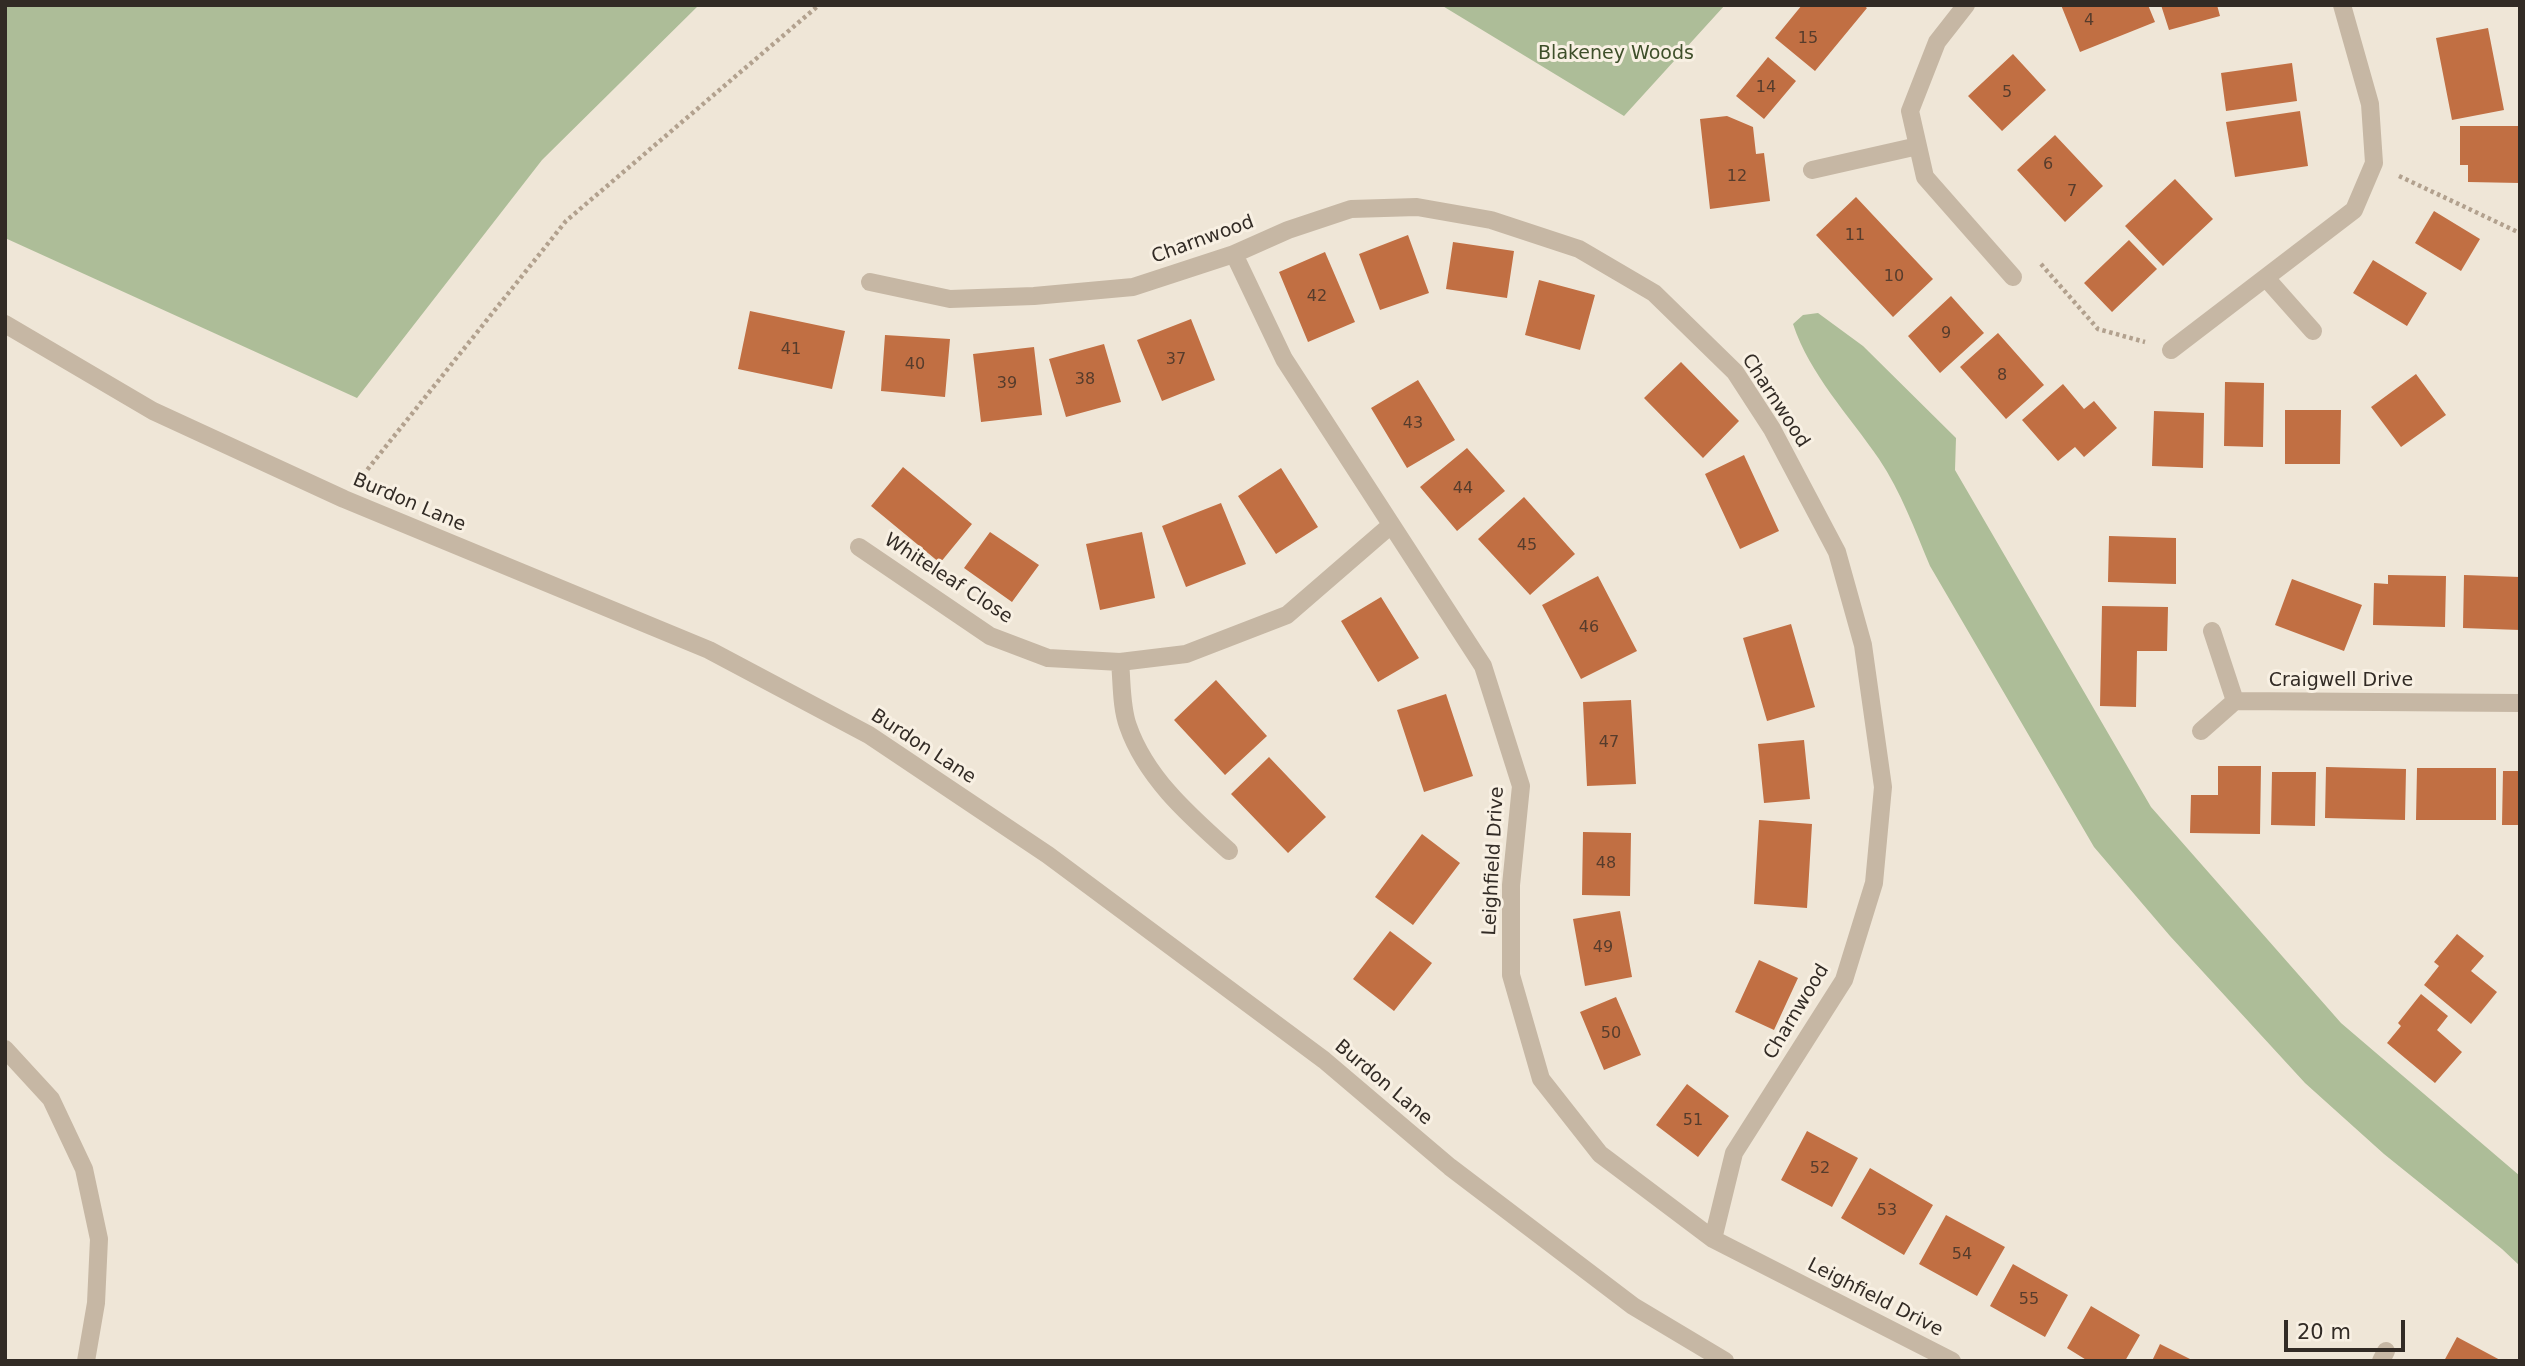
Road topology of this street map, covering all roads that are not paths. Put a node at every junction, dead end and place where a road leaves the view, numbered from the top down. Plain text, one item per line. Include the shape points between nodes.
1 (1966, 5) edge
2 (2342, 5) edge
3 (1917, 146) junction
4 (1812, 170) dead end
5 (1234, 254) junction
6 (2013, 277) road end
7 (2266, 278) junction
8 (870, 282) dead end
9 (5, 324) edge
10 (2313, 331) dead end
11 (2171, 350) road end
12 (1391, 525) junction
13 (859, 547) dead end
14 (2212, 631) dead end
15 (1120, 662) junction
16 (2235, 701) junction
17 (2520, 703) edge
18 (2201, 731) dead end
19 (1229, 851) dead end
20 (5, 1049) edge
21 (1713, 1239) junction
22 (86, 1361) edge
23 (1726, 1361) edge
24 (1952, 1361) edge

1 - 3 street via 1937,42 1910,111
2 - 7 street via 2370,104 2374,163 2354,210
3 - 4 street
3 - 6 street via 1925,177
5 - 8 street, Charnwood via 1133,287 1034,296 950,299
5 - 12 street, Leighfield Drive via 1284,359
5 - 21 street, Charnwood via 1351,209 1417,207 1491,220 1579,248 1654,293 1735,372 1772,429 1837,552 1863,645 1883,787 1874,883 1844,980 1734,1153
7 - 10 street
7 - 11 street
9 - 23 street, Burdon Lane via 153,411 344,499 709,650 869,734 1048,855 1324,1060 1450,1167 1633,1306
12 - 15 street, Whiteleaf Close via 1287,615 1186,654
12 - 21 street, Leighfield Drive via 1483,666 1521,786 1511,885 1511,975 1541,1079 1600,1154
13 - 15 street, Whiteleaf Close via 990,636 1048,658
14 - 16 street
15 - 19 street via 1127,725 1145,760 1183,810
16 - 17 street, Craigwell Drive
16 - 18 street
20 - 22 street via 51,1099 84,1169 99,1239 96,1303
21 - 24 street, Leighfield Drive

